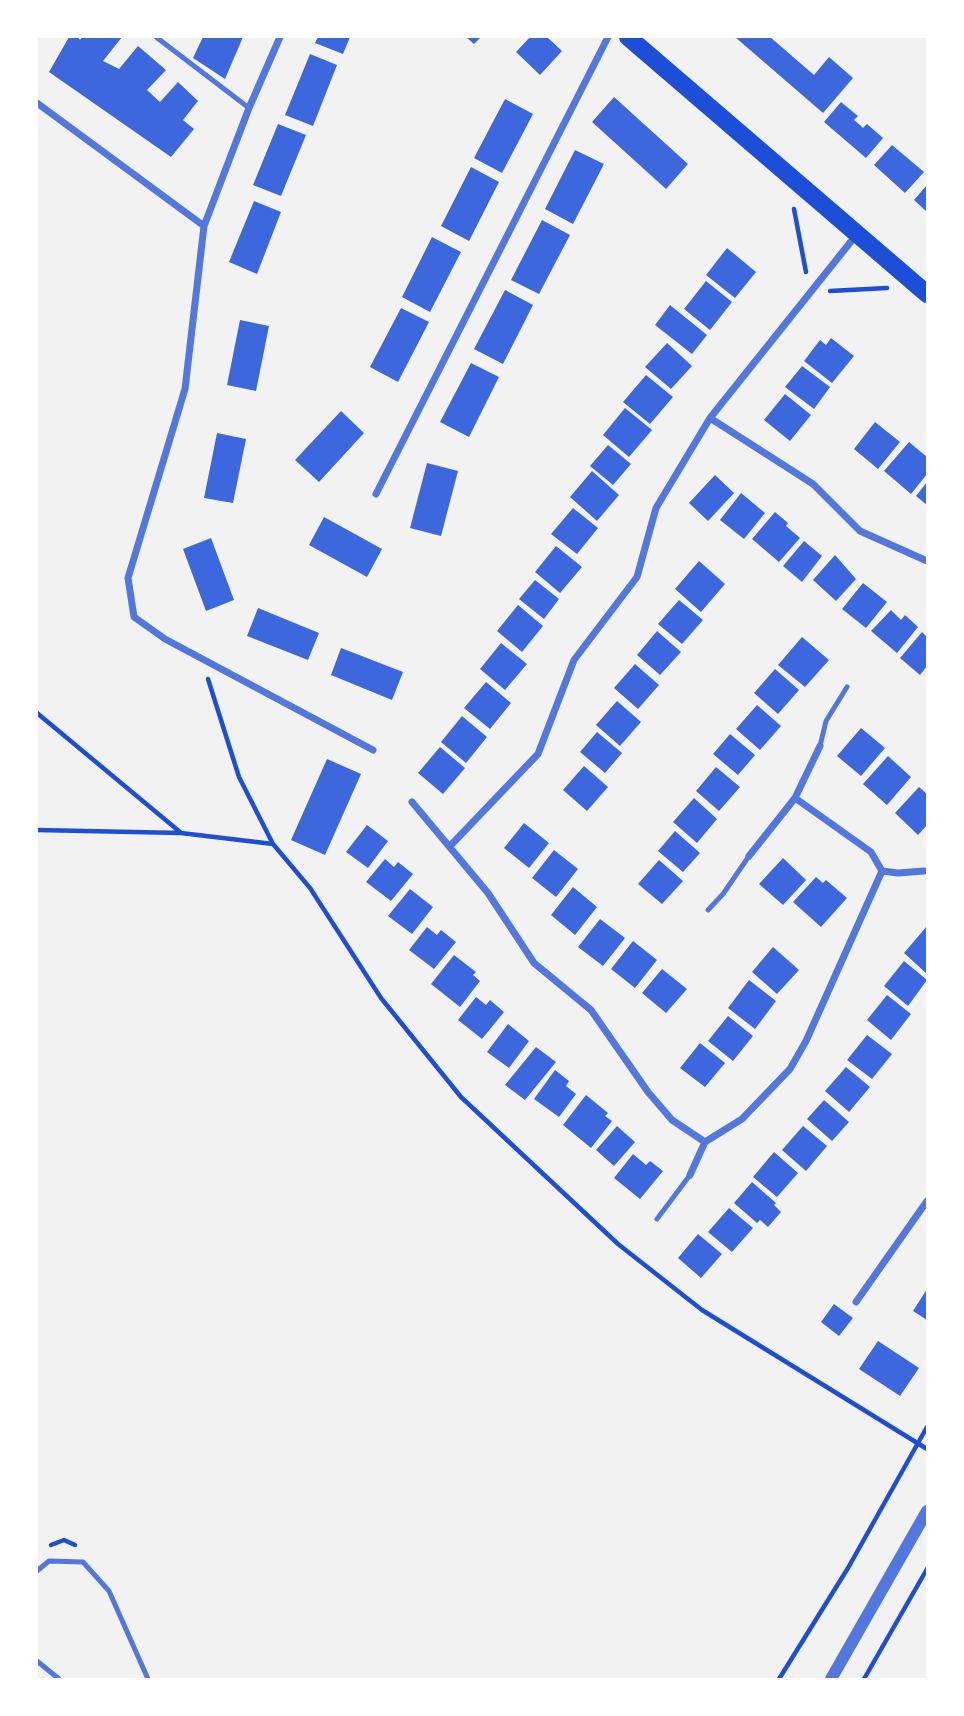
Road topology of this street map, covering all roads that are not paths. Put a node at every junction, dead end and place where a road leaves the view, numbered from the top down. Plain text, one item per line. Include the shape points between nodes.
1 (157, 37) edge
2 (280, 37) edge
3 (608, 37) edge
4 (628, 37) edge
5 (37, 103) edge
6 (249, 108) junction
7 (204, 226) junction
8 (857, 233) junction
9 (927, 294) edge
10 (710, 418) junction
11 (376, 495) dead end
12 (927, 561) edge
13 (846, 687) dead end
14 (820, 746) joint
15 (373, 750) dead end
16 (795, 798) junction
17 (412, 802) dead end
18 (451, 845) junction
19 (749, 856) joint
20 (926, 869) edge
21 (882, 871) junction
22 (708, 910) dead end
23 (705, 1142) junction
24 (690, 1175) joint
25 (927, 1201) edge
26 (657, 1219) dead end
27 (856, 1303) dead end
28 (927, 1511) edge
29 (37, 1571) edge
30 (37, 1661) edge
31 (59, 1679) edge
32 (148, 1679) edge
33 (831, 1679) edge

1 - 6 lane
2 - 6 street
3 - 11 street
4 - 8 main road
5 - 7 street
6 - 7 street
7 - 15 street via 186,388 128,578 134,618 164,639
8 - 9 main road
8 - 10 street
10 - 12 street via 813,484 860,531
10 - 18 street via 656,508 637,576 573,660 538,754
13 - 14 lane via 826,721
14 - 16 street
16 - 19 street
16 - 21 street via 871,852
17 - 18 street
18 - 23 street via 534,963 591,1010 648,1092 673,1120
19 - 22 lane
20 - 21 street
21 - 23 street via 790,1069 742,1119
23 - 24 street
24 - 26 lane
25 - 27 street
28 - 33 street
29 - 32 lane via 49,1561 83,1562 109,1591
30 - 31 lane

